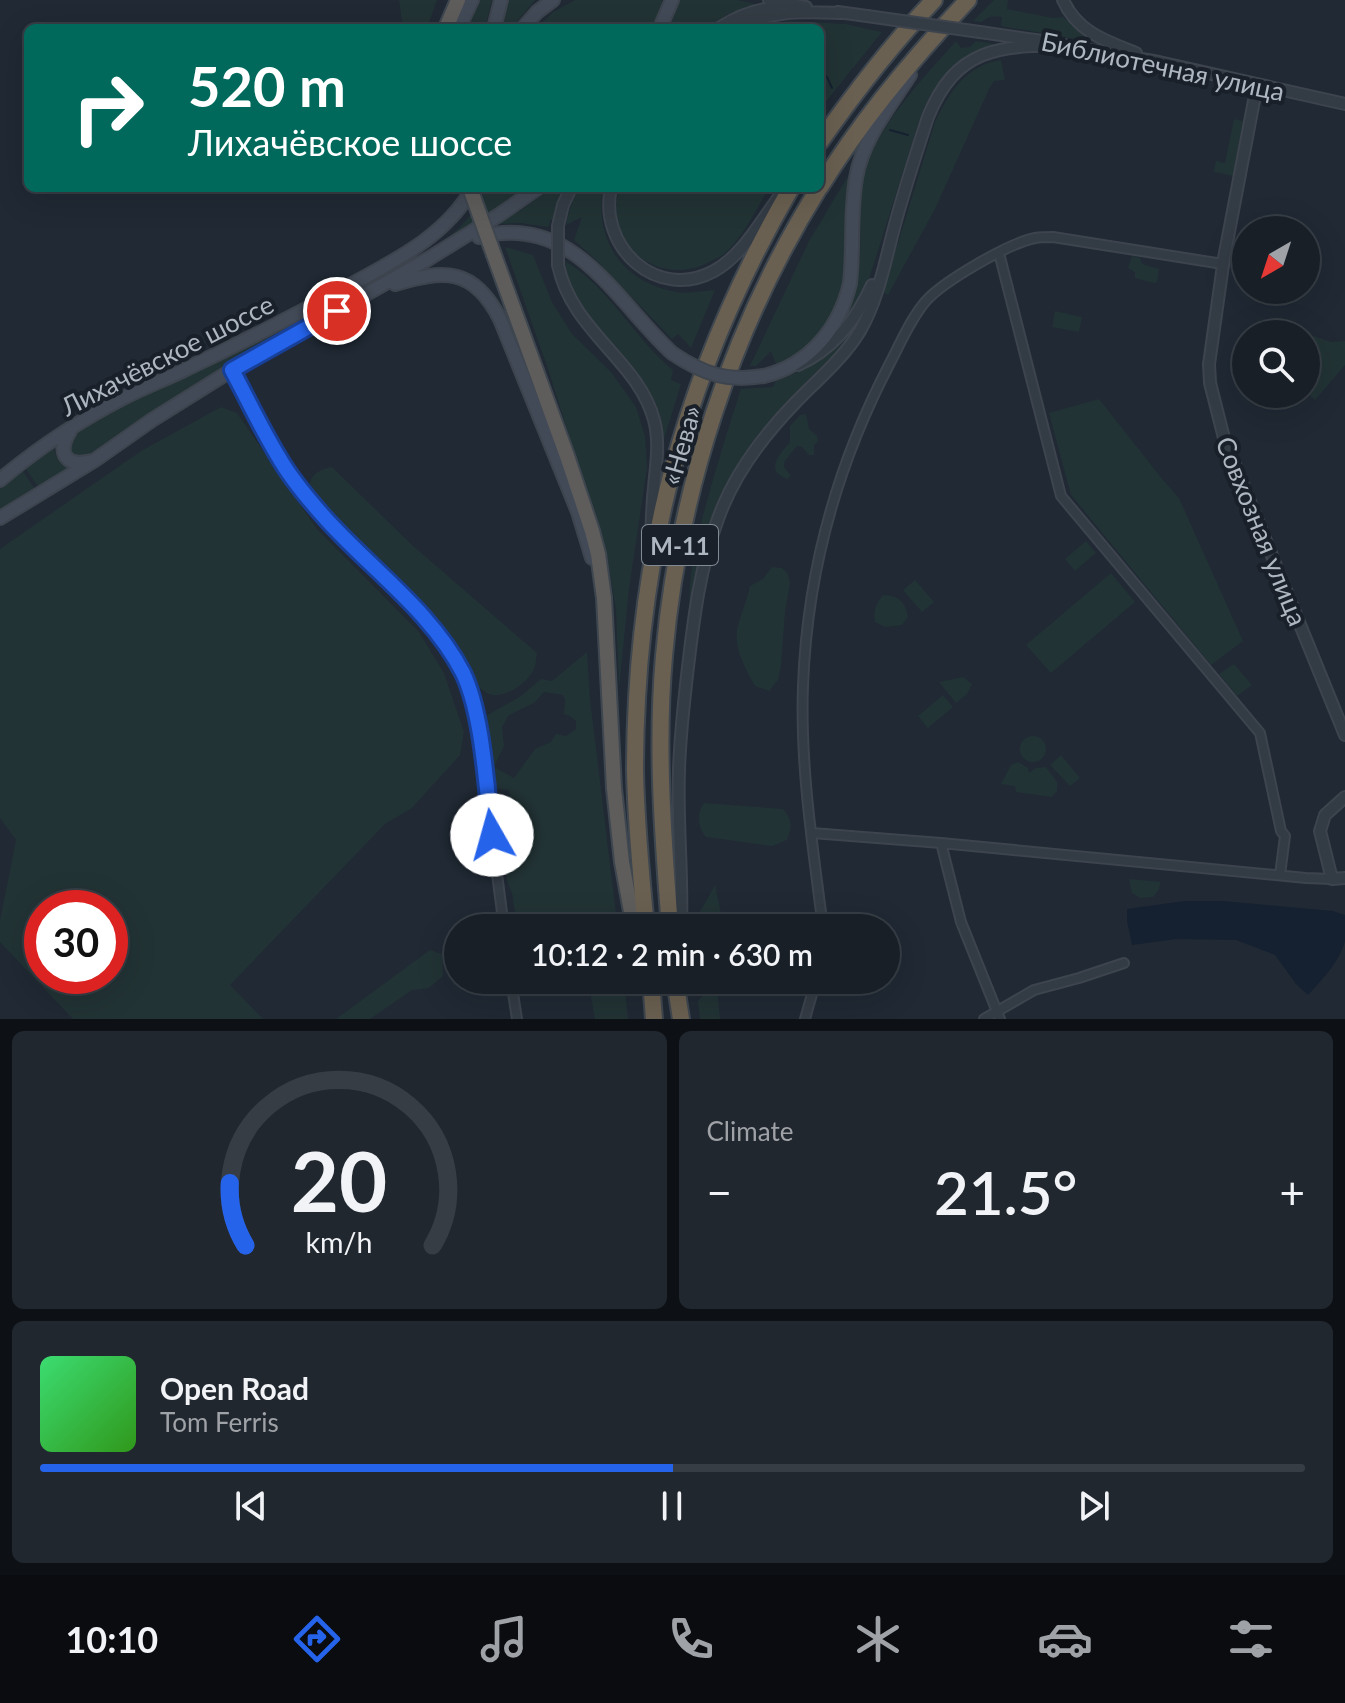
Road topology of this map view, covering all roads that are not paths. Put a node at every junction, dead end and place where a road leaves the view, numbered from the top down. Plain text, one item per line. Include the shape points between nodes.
1 (458, 0) edge
2 (472, 0) edge
3 (501, 0) edge
4 (553, 0) edge
5 (672, 0) edge
6 (769, 0) edge
7 (934, 0) edge
8 (968, 0) edge
9 (1063, 0) edge
10 (808, 8) junction
11 (843, 13) junction
12 (448, 24) edge
13 (461, 24) edge
14 (495, 24) edge
15 (526, 24) edge
16 (662, 24) edge
17 (725, 24) edge
18 (746, 24) edge
19 (939, 30) junction
20 (1065, 45) junction
21 (1159, 62) junction
22 (1257, 85) junction
23 (1345, 104) edge
24 (824, 136) edge
25 (824, 180) edge
26 (468, 192) edge
27 (472, 192) edge
28 (532, 192) edge
29 (569, 192) edge
30 (611, 192) edge
31 (785, 192) edge
32 (786, 192) edge
33 (817, 192) edge
34 (895, 223) junction
35 (999, 253) junction
36 (428, 259) junction
37 (1223, 264) junction
38 (363, 296) junction
39 (232, 370) junction
40 (781, 372) junction
41 (75, 425) junction
42 (95, 460) junction
43 (0, 480) edge
44 (0, 518) edge
45 (650, 570) junction
46 (605, 627) junction
47 (1345, 735) edge
48 (1345, 797) edge
49 (812, 833) junction
50 (941, 843) junction
51 (1280, 875) junction
52 (1345, 878) edge
53 (1332, 879) junction
54 (502, 914) edge
55 (631, 914) edge
56 (645, 914) edge
57 (669, 914) edge
58 (682, 914) edge
59 (821, 914) edge
60 (1124, 963) dead end
61 (513, 994) edge
62 (646, 994) edge
63 (651, 994) edge
64 (679, 994) edge
65 (812, 994) edge
66 (998, 1015) edge
67 (517, 1019) edge
68 (652, 1019) edge
69 (681, 1019) edge
70 (805, 1019) edge
71 (984, 1019) edge

1 - 12 highway
2 - 13 main road
3 - 14 main road
4 - 15 main road
5 - 16 main road
6 - 10 street
7 - 24 highway
8 - 19 highway, «Нева» / М-11
9 - 21 street via 1083,29
10 - 11 street
10 - 17 street via 755,11
11 - 18 street via 776,13
11 - 20 street, Библиотечная улица, bridge
19 - 25 highway, «Нева» / М-11 via 868,116
19 - 40 main road via 860,162 850,283 837,320 815,348
20 - 21 street, Библиотечная улица
20 - 34 street via 991,51 955,72 934,102
21 - 22 street, Библиотечная улица
22 - 23 street, Библиотечная улица
22 - 37 street, Совхозная улица
26 - 41 main road, Лихачёвское шоссе via 452,217 422,244
27 - 46 highway, bridge via 592,531 603,579
28 - 36 main road, Лихачёвское шоссе
29 - 45 street, bridge via 558,226 558,265 565,290 646,398 657,438
30 - 31 street via 611,227 624,252 657,275 687,279 726,262
32 - 45 highway, «Нева» / М-11 via 703,371 670,475
33 - 57 highway, «Нева» / М-11 via 766,286 726,379 678,551 661,716
34 - 40 street via 872,287 850,324 813,358
34 - 58 street via 859,332 750,456 727,496 708,547 693,620 682,724
35 - 37 street via 1034,238 1053,237
35 - 49 street via 941,287 919,310 858,429 829,514 807,619 803,686
35 - 51 street via 1061,496 1260,733 1285,836
36 - 38 main road, Лихачёвское шоссе
36 - 40 main road, bridge via 488,234 544,237 583,260 672,353 695,367 732,378
37 - 47 street, Совхозная улица via 1209,364 1217,416
38 - 39 main road, Лихачёвское шоссе
38 - 46 main road via 439,274 467,281 489,299 578,512
39 - 42 main road, Лихачёвское шоссе
39 - 54 street via 300,489 432,627 464,675 478,726
41 - 42 main road via 63,445 67,459
41 - 43 main road, Лихачёвское шоссе
42 - 44 main road, Лихачёвское шоссе
45 - 56 highway, «Нева» / М-11 via 639,655 635,760
46 - 55 highway via 614,788
48 - 53 street via 1325,815 1320,831
49 - 50 street
49 - 59 street
50 - 51 street
50 - 66 street via 961,922
51 - 53 street
52 - 53 street
60 - 66 street via 1034,990
61 - 67 street
62 - 68 highway
63 - 68 highway
64 - 69 highway
65 - 70 street
66 - 71 street

